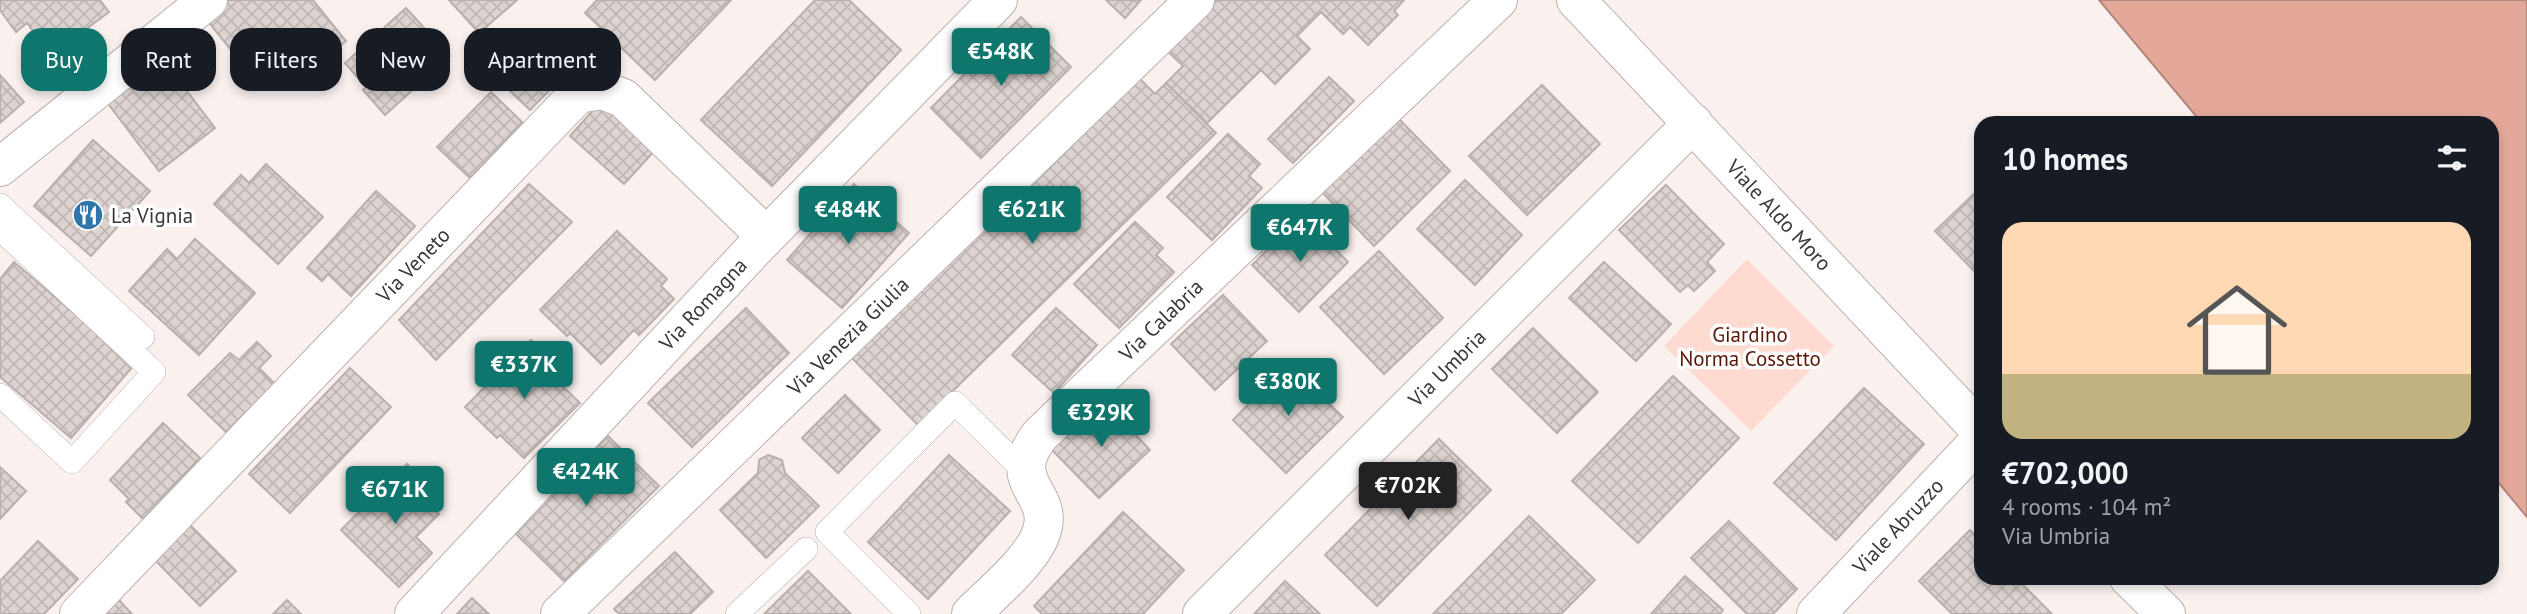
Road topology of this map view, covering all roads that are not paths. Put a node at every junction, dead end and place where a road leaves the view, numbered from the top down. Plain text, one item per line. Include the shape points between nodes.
1 (208, 0) edge
2 (998, 0) edge
3 (1195, 0) edge
4 (1498, 0) edge
5 (1576, 0) edge
6 (1693, 123) junction
7 (0, 167) edge
8 (0, 205) edge
9 (2, 235) edge
10 (766, 236) junction
11 (143, 337) dead end
12 (0, 395) edge
13 (1974, 424) edge
14 (1974, 446) edge
15 (1026, 473) junction
16 (806, 549) dead end
17 (2136, 585) edge
18 (79, 614) edge
19 (414, 614) edge
20 (560, 614) edge
21 (737, 614) edge
22 (909, 614) edge
23 (971, 614) edge
24 (1202, 614) edge
25 (1816, 614) edge
26 (2166, 614) edge

1 - 7 street
2 - 10 street, Via Romagna
3 - 20 street, Via Venezia Giulia
4 - 15 street, Via Calabria via 1040,435 1028,452
5 - 6 street, Viale Aldo Moro
6 - 13 street, Viale Aldo Moro
6 - 24 street, Via Umbria
8 - 11 lane
9 - 12 lane via 154,373 72,462
10 - 18 street, Via Veneto via 623,98 602,90 578,94
10 - 19 street, Via Romagna
14 - 25 street, Viale Abruzzo
15 - 22 lane via 955,403 827,532
15 - 23 street via 1044,525 1026,558
16 - 21 lane
17 - 26 street

